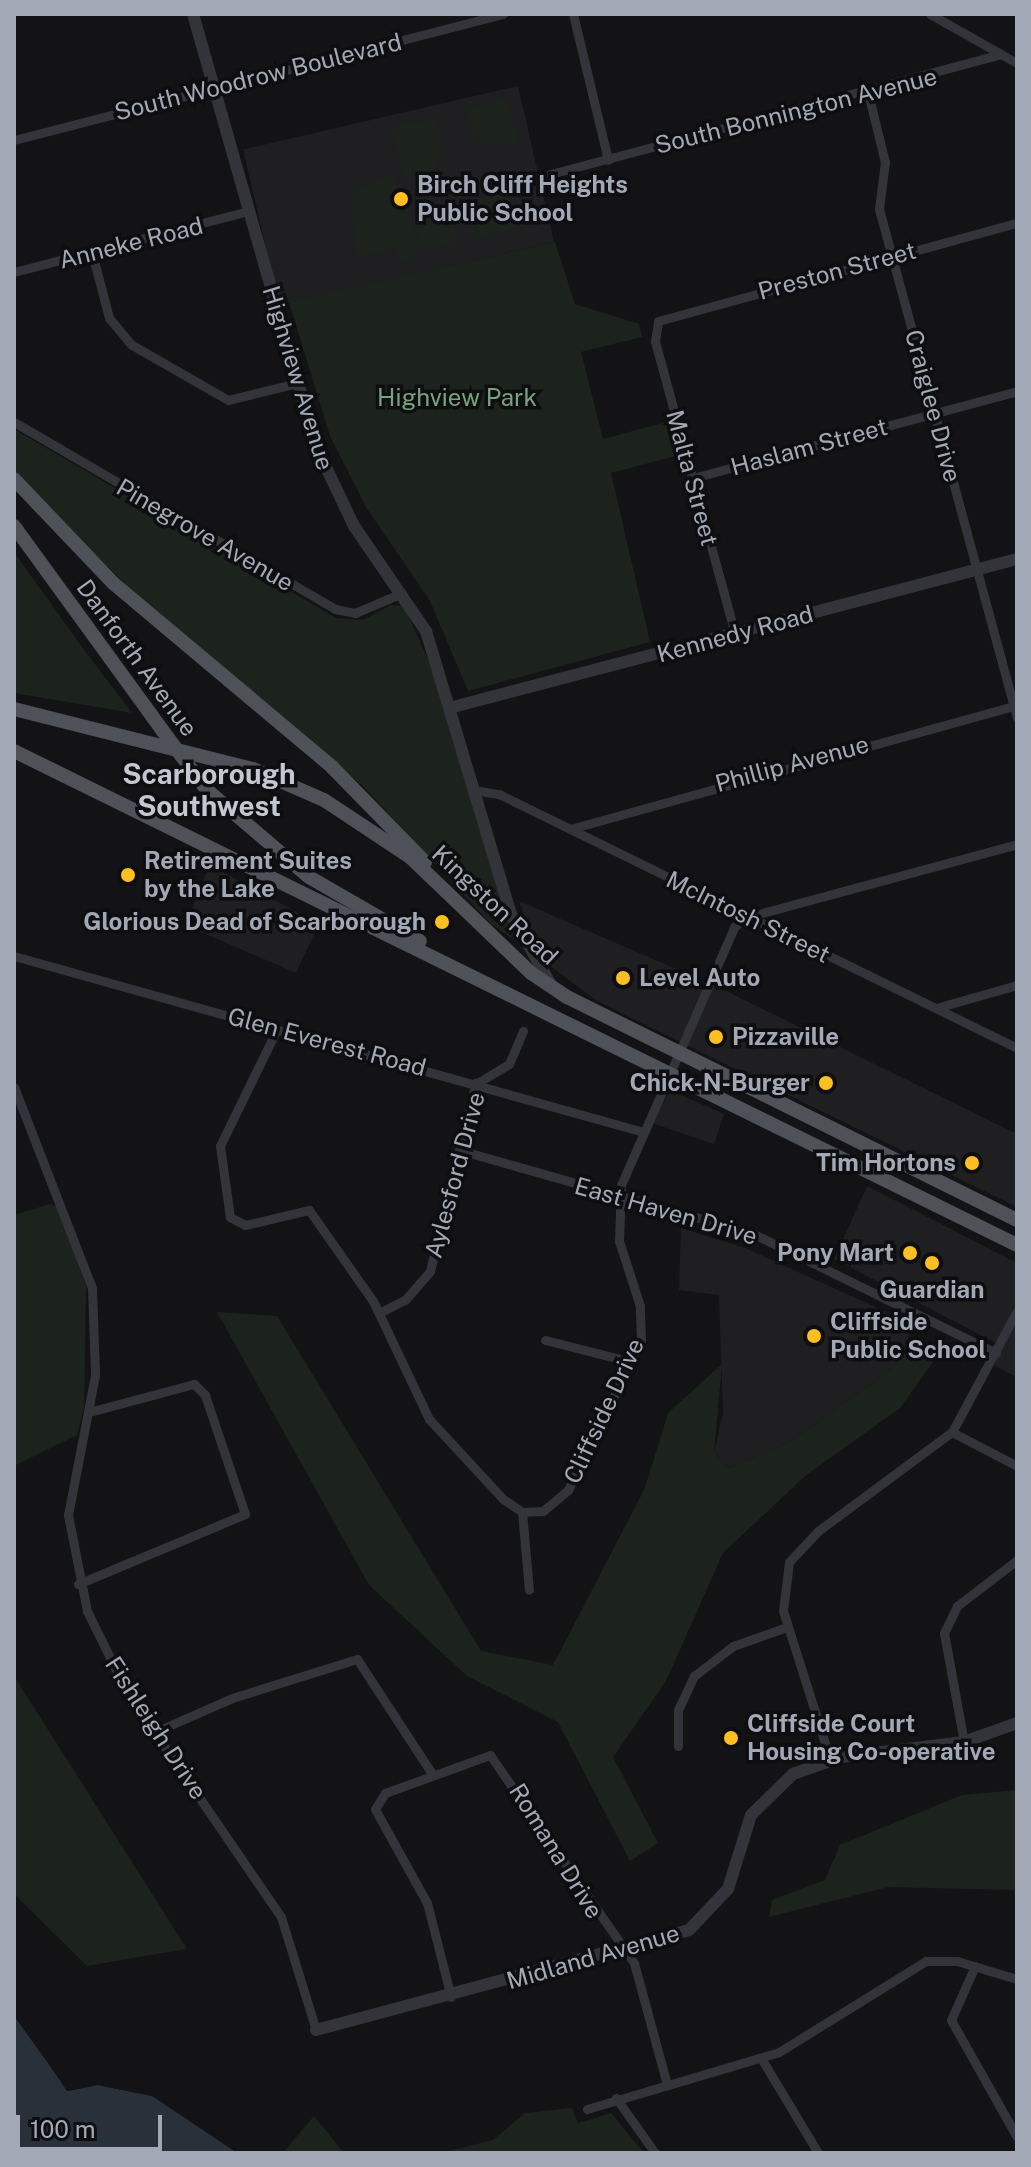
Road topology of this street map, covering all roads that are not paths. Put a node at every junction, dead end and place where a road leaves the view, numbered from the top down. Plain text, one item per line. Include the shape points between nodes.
1 (193, 14) edge
2 (452, 14) edge
3 (503, 14) edge
4 (573, 14) edge
5 (930, 14) edge
6 (456, 26) junction
7 (1001, 54) junction
8 (1017, 63) edge
9 (215, 89) junction
10 (868, 93) junction
11 (14, 140) edge
12 (608, 160) junction
13 (543, 176) dead end
14 (248, 211) junction
15 (1017, 223) edge
16 (92, 253) junction
17 (893, 257) junction
18 (14, 272) edge
19 (658, 321) joint
20 (297, 383) junction
21 (1017, 391) edge
22 (935, 414) junction
23 (14, 422) edge
24 (693, 478) junction
25 (14, 479) edge
26 (14, 526) edge
27 (1017, 559) edge
28 (978, 570) junction
29 (402, 593) junction
30 (735, 634) junction
31 (1015, 705) edge
32 (453, 707) junction
33 (14, 709) edge
34 (1017, 718) edge
35 (14, 751) edge
36 (479, 791) junction
37 (570, 829) junction
38 (1017, 844) edge
39 (442, 884) junction
40 (747, 917) junction
41 (14, 956) edge
42 (467, 973) junction
43 (1017, 985) edge
44 (552, 987) junction
45 (936, 1008) junction
46 (277, 1029) junction
47 (523, 1031) dead end
48 (1017, 1048) edge
49 (675, 1054) junction
50 (668, 1074) junction
51 (476, 1083) junction
52 (14, 1087) edge
53 (640, 1131) junction
54 (459, 1150) junction
55 (619, 1198) junction
56 (1017, 1220) edge
57 (1017, 1245) edge
58 (1017, 1311) edge
59 (379, 1313) junction
60 (545, 1340) dead end
61 (996, 1353) junction
62 (631, 1362) junction
63 (89, 1412) junction
64 (952, 1432) junction
65 (1017, 1466) edge
66 (522, 1512) junction
67 (1017, 1560) edge
68 (78, 1584) junction
69 (529, 1590) dead end
70 (787, 1627) junction
71 (1017, 1723) edge
72 (157, 1731) junction
73 (964, 1742) junction
74 (678, 1746) dead end
75 (830, 1759) junction
76 (431, 1772) junction
77 (618, 1950) junction
78 (975, 1966) junction
79 (1017, 1979) edge
80 (451, 1997) junction
81 (316, 2030) joint
82 (761, 2058) junction
83 (666, 2081) junction
84 (616, 2098) junction
85 (587, 2109) dead end
86 (1017, 2137) edge
87 (655, 2153) edge
88 (818, 2153) edge

1 - 9 street, Highview Avenue
2 - 6 street
3 - 6 street, South Woodrow Boulevard
4 - 12 street
5 - 7 street
6 - 9 street, South Woodrow Boulevard
7 - 8 street
7 - 10 street, South Bonnington Avenue
9 - 11 street, South Woodrow Boulevard
9 - 14 street, Highview Avenue
10 - 12 street, South Bonnington Avenue
10 - 17 street, Craiglee Drive via 885,162 879,209
12 - 13 street, South Bonnington Avenue
14 - 16 street, Anneke Road
14 - 20 street, Highview Avenue
15 - 17 street, Preston Street
16 - 18 street, Anneke Road
16 - 20 street via 109,318 132,345 228,400
17 - 19 street, Preston Street
17 - 22 street, Craiglee Drive
19 - 24 street, Malta Street via 655,341
20 - 29 street, Highview Avenue via 343,507
21 - 22 street, Haslam Street
22 - 24 street, Haslam Street
22 - 28 street, Craiglee Drive
23 - 29 street, Pinegrove Avenue via 335,609 355,613
24 - 30 street, Malta Street
25 - 39 main road, Danforth Avenue via 113,583 362,793
26 - 42 main road, Danforth Avenue, bridge via 207,790 309,877
27 - 28 street, Kennedy Road
28 - 30 street, Kennedy Road
28 - 31 street, Craiglee Drive
29 - 32 street, Highview Avenue
30 - 32 street, Kennedy Road
31 - 34 street, Craiglee Drive
31 - 37 street, Phillip Avenue
32 - 36 street, Highview Avenue
33 - 39 main road, Kingston Road via 289,784 378,832
35 - 42 main road
36 - 37 street, McIntosh Street
36 - 44 street, Highview Avenue via 521,936
37 - 40 street, McIntosh Street
38 - 40 street
39 - 44 main road, Kingston Road
40 - 45 street, McIntosh Street
40 - 49 street, Cliffside Drive via 730,934
41 - 46 street, Glen Everest Road
42 - 50 main road
43 - 45 street
44 - 49 main road, Kingston Road
45 - 48 street, McIntosh Street
46 - 51 street, Glen Everest Road
46 - 59 street via 220,1146 230,1217 245,1225 309,1210
47 - 51 street, Aylesford Drive via 509,1064
49 - 50 street, Cliffside Drive
49 - 56 main road, Kingston Road
50 - 53 street, Cliffside Drive
50 - 57 main road
51 - 53 street, Glen Everest Road
51 - 54 street, Aylesford Drive
52 - 63 street, Fishleigh Drive via 90,1277 96,1345
53 - 55 street, Cliffside Drive
54 - 55 street, East Haven Drive
54 - 59 street, Aylesford Drive via 430,1271 405,1300
55 - 61 street, East Haven Drive via 752,1233
55 - 62 street, Cliffside Drive via 619,1241 642,1321
58 - 61 street
59 - 66 street via 429,1419 486,1485
60 - 62 street
61 - 64 street
62 - 66 street, Cliffside Drive via 564,1497 551,1509
63 - 68 street, Fishleigh Drive via 68,1515
63 - 68 street via 194,1384 205,1395 245,1514
64 - 65 street
64 - 70 street via 794,1553 782,1595
66 - 69 street
67 - 73 street via 957,1606 944,1633
68 - 72 street, Fishleigh Drive via 106,1654
70 - 74 street via 733,1646 694,1676 676,1719
70 - 75 street
71 - 73 street, Midland Avenue
72 - 76 street via 232,1698 357,1659 367,1665
72 - 81 street, Fishleigh Drive via 281,1917
73 - 75 street, Midland Avenue
75 - 77 street, Midland Avenue via 793,1774 759,1804 713,1912 689,1930
76 - 77 street, Romana Drive via 490,1755
76 - 80 street via 385,1793 375,1809 427,1903
77 - 80 street, Midland Avenue
77 - 83 street, Romana Drive via 634,1963
78 - 79 street
78 - 82 street via 926,1961 797,2043
78 - 86 street via 951,2020
80 - 81 street, Midland Avenue
82 - 83 street
82 - 88 street
83 - 84 street
84 - 85 street
84 - 87 street

